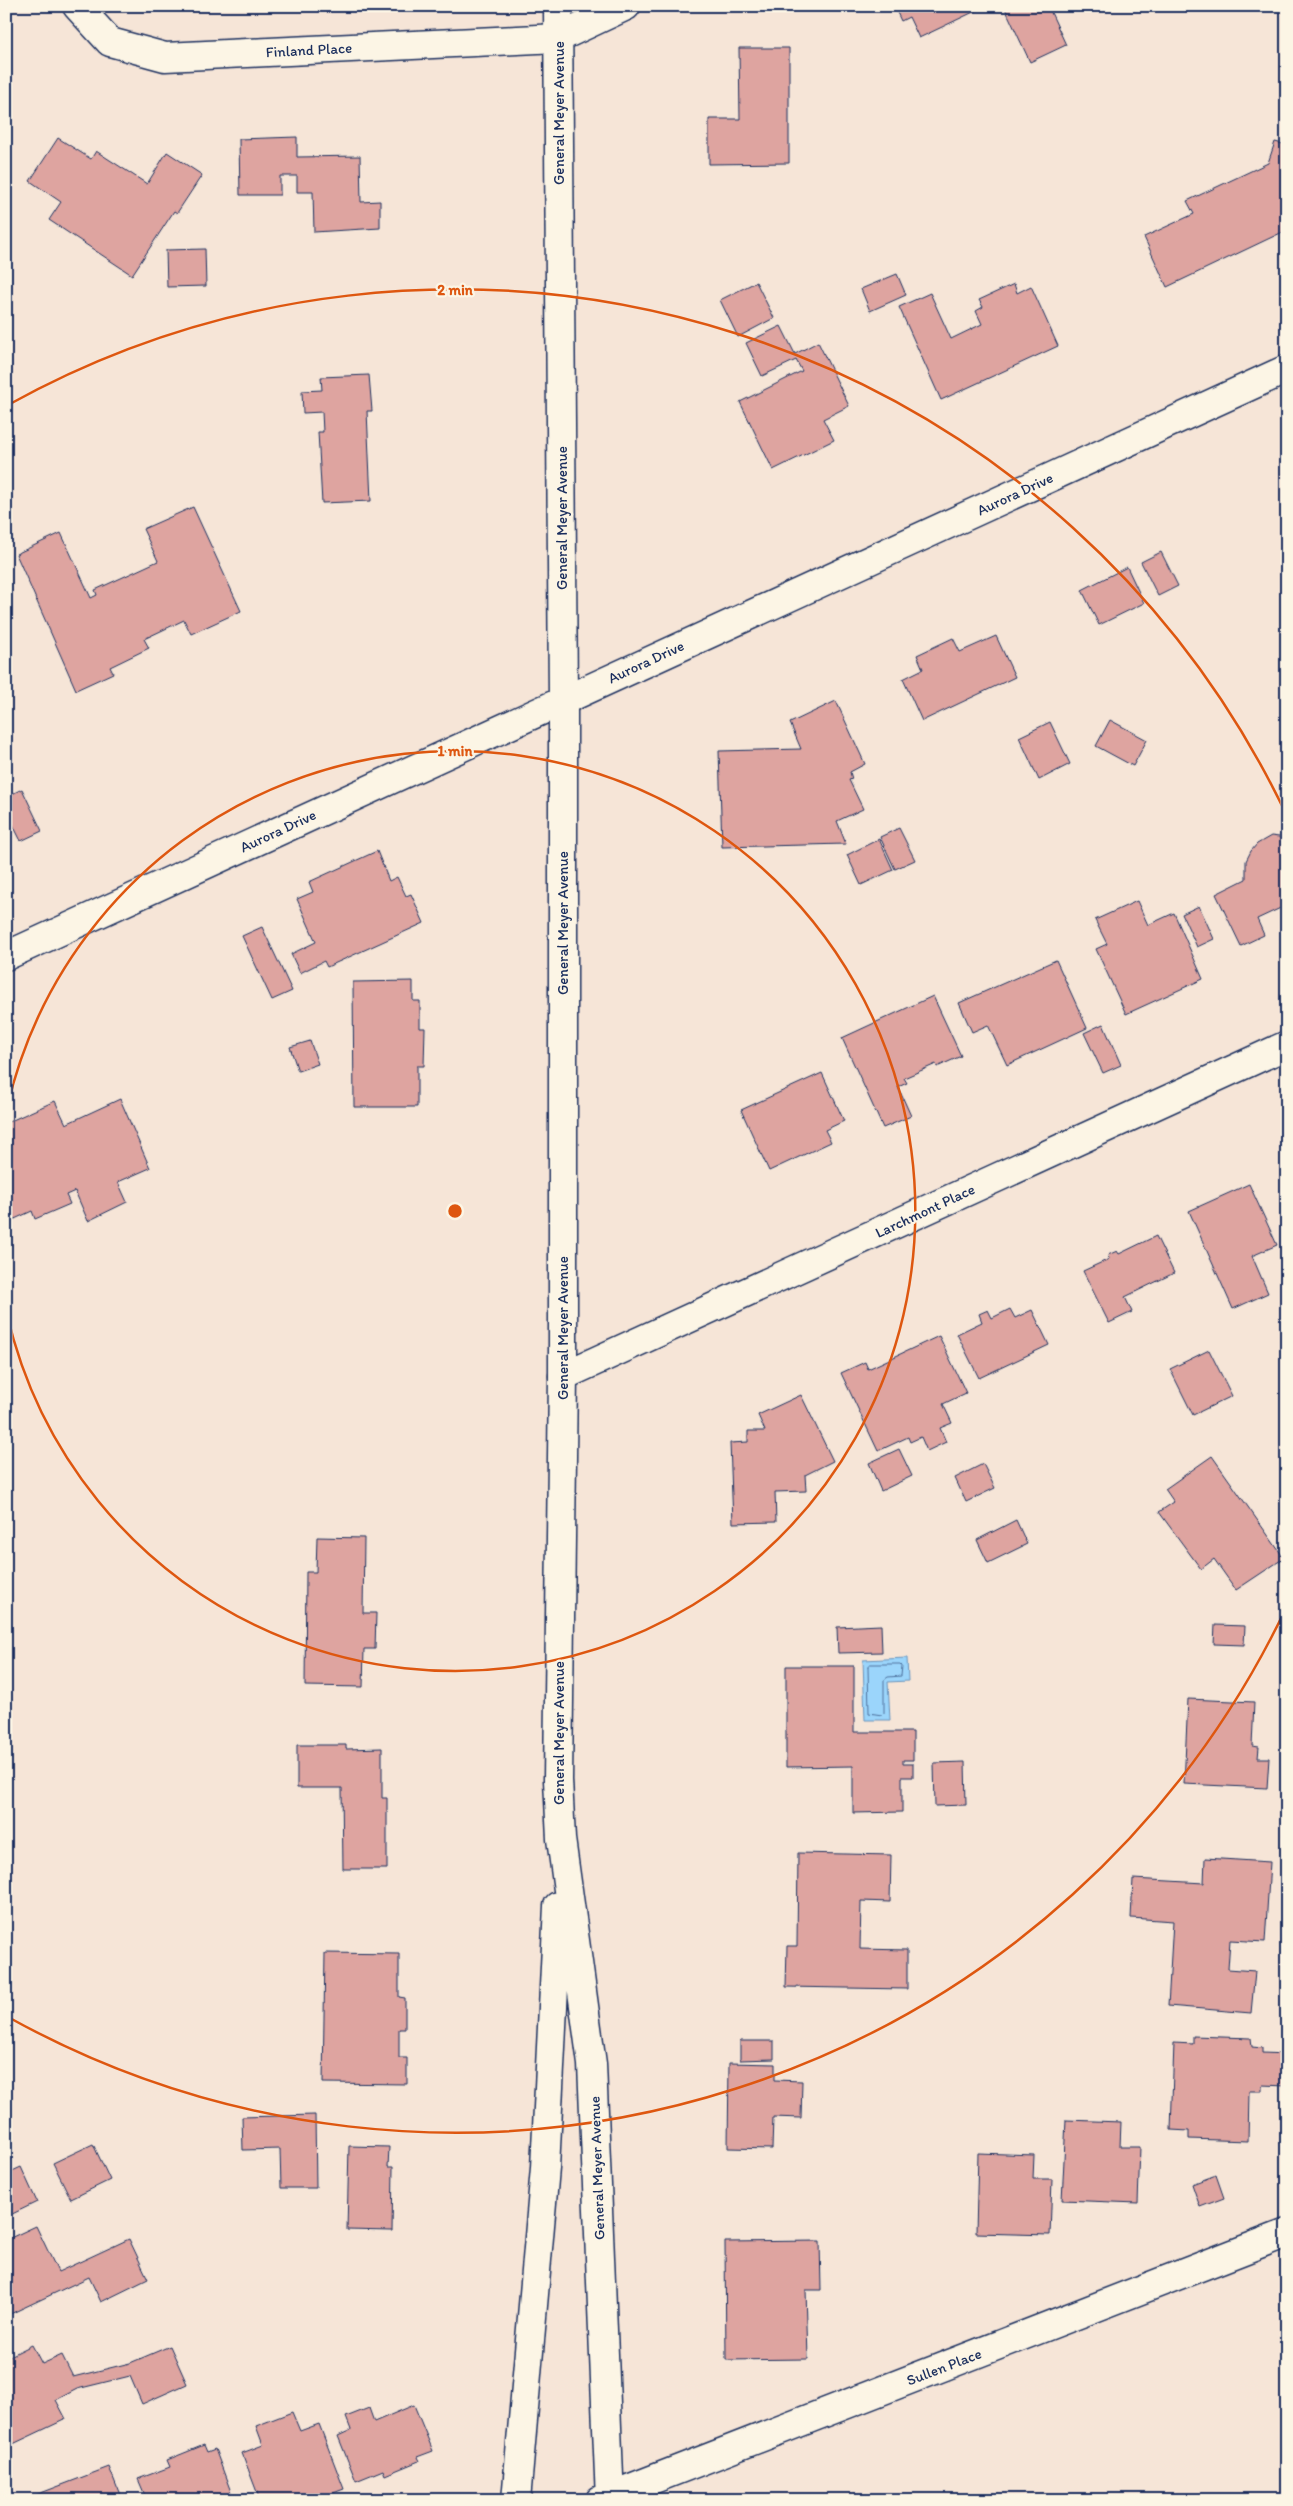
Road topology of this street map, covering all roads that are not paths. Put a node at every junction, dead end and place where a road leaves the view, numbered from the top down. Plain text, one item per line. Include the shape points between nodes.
1 (77, 6) edge
2 (558, 6) edge
3 (626, 6) edge
4 (558, 38) junction
5 (1287, 369) edge
6 (563, 700) junction
7 (6, 956) edge
8 (1287, 1045) edge
9 (563, 1376) junction
10 (561, 1839) junction
11 (1287, 2233) edge
12 (607, 2499) edge
13 (516, 2500) edge

1 - 4 street, Finland Place via 110,42 165,57
2 - 4 street, General Meyer Avenue
3 - 4 street
4 - 6 street, General Meyer Avenue
5 - 6 street, Aurora Drive
6 - 7 street, Aurora Drive
6 - 9 street, General Meyer Avenue
8 - 9 street, Larchmont Place
9 - 10 street, General Meyer Avenue via 558,1780
10 - 12 street, General Meyer Avenue via 592,2064
10 - 13 street, General Meyer Avenue via 545,2168
11 - 12 street, Sullen Place

